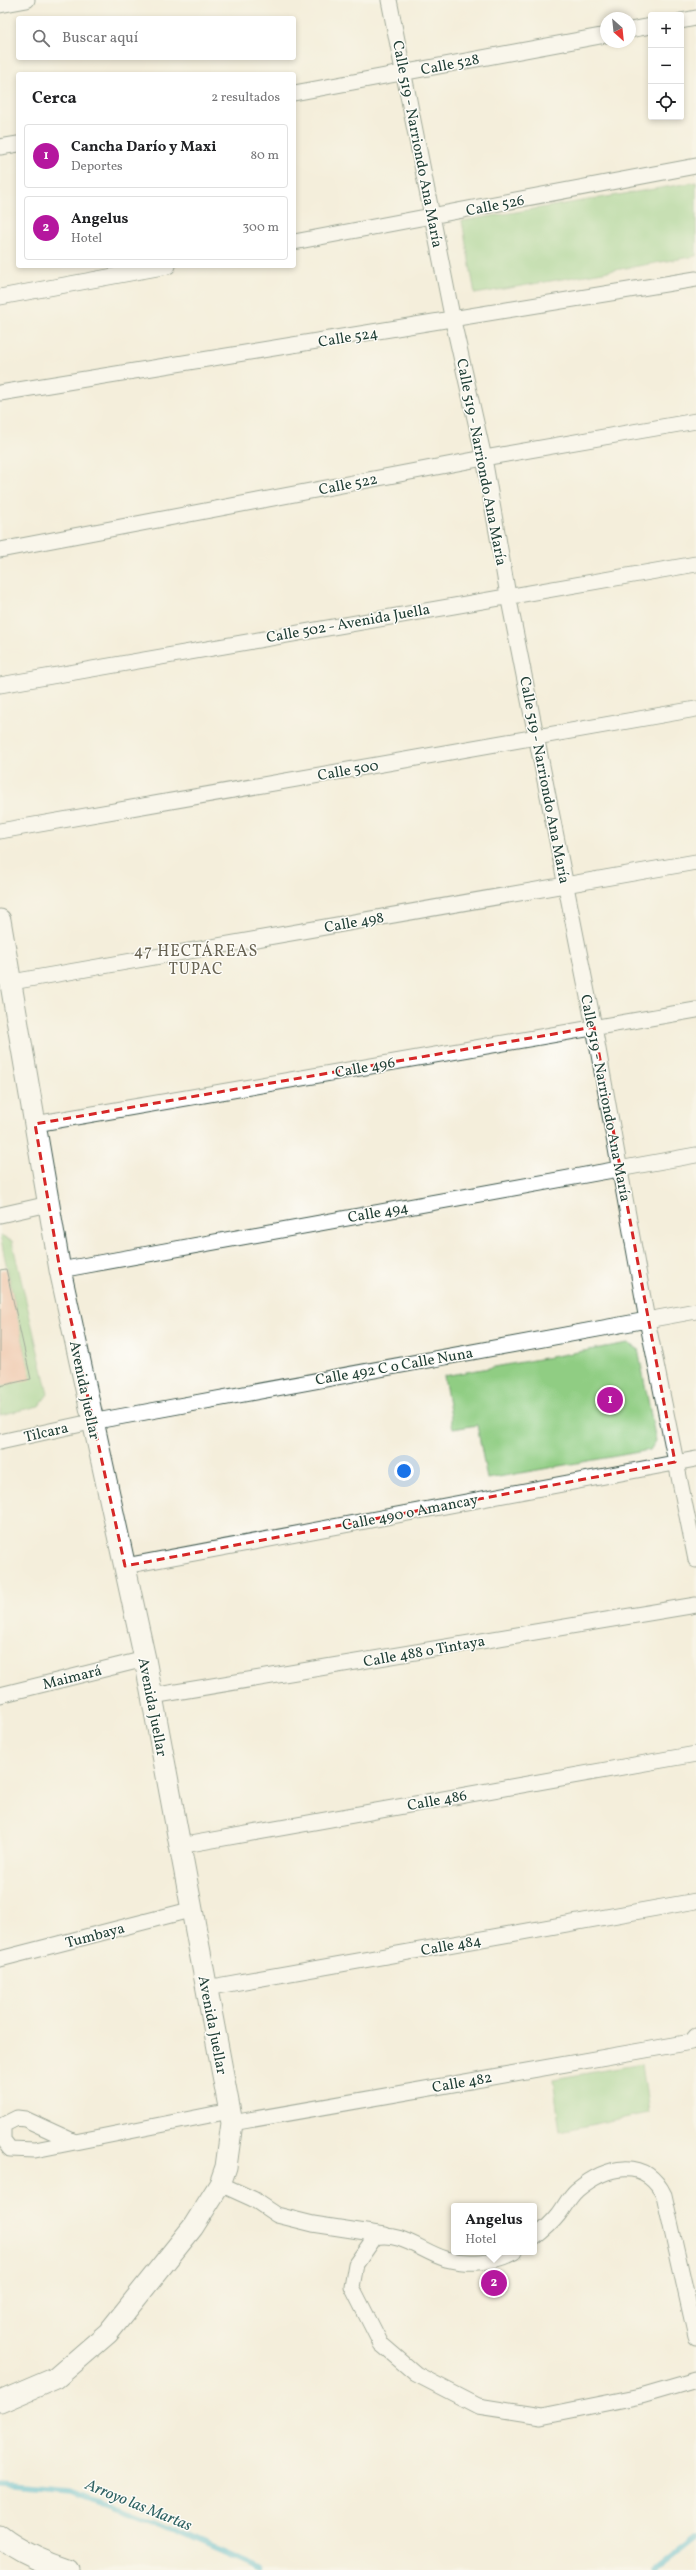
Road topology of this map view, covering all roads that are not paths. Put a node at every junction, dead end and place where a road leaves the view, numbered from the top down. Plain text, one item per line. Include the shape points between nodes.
1 (27, 0) edge
2 (389, 0) edge
3 (0, 5) edge
4 (696, 18) edge
5 (684, 20) edge
6 (648, 27) edge
7 (636, 29) edge
8 (600, 36) edge
9 (403, 73) junction
10 (296, 93) edge
11 (16, 144) edge
12 (0, 147) edge
13 (696, 166) edge
14 (433, 216) junction
15 (296, 242) edge
16 (157, 268) edge
17 (696, 279) edge
18 (0, 297) edge
19 (454, 321) junction
20 (0, 393) edge
21 (696, 421) edge
22 (484, 458) junction
23 (0, 550) edge
24 (696, 564) edge
25 (508, 595) junction
26 (0, 685) edge
27 (696, 709) edge
28 (538, 737) junction
29 (0, 831) edge
30 (696, 862) edge
31 (565, 886) junction
32 (0, 920) edge
33 (6, 979) edge
34 (696, 1010) edge
35 (594, 1028) junction
36 (35, 1124) junction
37 (696, 1155) edge
38 (620, 1168) junction
39 (49, 1204) junction
40 (0, 1214) edge
41 (60, 1270) junction
42 (696, 1311) edge
43 (647, 1320) junction
44 (91, 1422) junction
45 (0, 1442) edge
46 (696, 1458) edge
47 (675, 1462) junction
48 (696, 1560) edge
49 (125, 1566) junction
50 (696, 1605) edge
51 (144, 1659) junction
52 (0, 1695) edge
53 (152, 1696) junction
54 (696, 1754) edge
55 (179, 1846) junction
56 (696, 1901) edge
57 (190, 1910) junction
58 (0, 1959) edge
59 (206, 1988) junction
60 (694, 2039) edge
61 (231, 2117) junction
62 (75, 2142) junction
63 (5, 2150) edge
64 (220, 2184) junction
65 (385, 2235) junction
66 (537, 2235) edge
67 (510, 2255) edge
68 (696, 2337) edge
69 (696, 2380) edge
70 (0, 2402) edge
71 (0, 2536) edge
72 (68, 2570) edge

1 - 3 street
2 - 9 street, Calle 519 - Narriondo Ana María
4 - 5 street
6 - 7 street
8 - 9 street, Calle 528
9 - 10 street, Calle 528
9 - 14 street, Calle 519 - Narriondo Ana María
11 - 12 street
13 - 14 street, Calle 526
14 - 15 street, Calle 526
14 - 19 street, Calle 519 - Narriondo Ana María
16 - 18 street
17 - 19 street, Calle 524
19 - 20 street, Calle 524
19 - 22 street, Calle 519 - Narriondo Ana María
21 - 22 street, Calle 522
22 - 23 street, Calle 522
22 - 25 street, Calle 519 - Narriondo Ana María
24 - 25 street, Calle 502 - Avenida Juella
25 - 26 street, Calle 502 - Avenida Juella
25 - 28 street, Calle 519 - Narriondo Ana María
27 - 28 street, Calle 500
28 - 29 street, Calle 500
28 - 31 street, Calle 519 - Narriondo Ana María
30 - 31 street, Calle 498
31 - 33 street, Calle 498
31 - 35 street, Calle 519 - Narriondo Ana María
32 - 33 street, Avenida Juellar
33 - 36 street, Avenida Juellar
34 - 35 street, Calle 496
35 - 36 street, Calle 496
35 - 38 street, Calle 519 - Narriondo Ana María
36 - 39 street, Avenida Juellar
37 - 38 street, Calle 494
38 - 41 street, Calle 494
38 - 43 street, Calle 519 - Narriondo Ana María
39 - 40 street
39 - 41 street, Avenida Juellar
41 - 44 street, Avenida Juellar
42 - 43 street, Calle 492 C o Calle Nuna
43 - 44 street, Calle 492 C o Calle Nuna
43 - 47 street, Calle 519 - Narriondo Ana María
44 - 45 street, Tilcara
44 - 49 street, Avenida Juellar
46 - 47 street, Calle 490 o Amancay
47 - 48 street, Calle 519 - Narriondo Ana María
47 - 49 street, Calle 490 o Amancay
49 - 51 street, Avenida Juellar
50 - 53 street, Calle 488 o Tintaya
51 - 52 street, Maimará
51 - 53 street, Avenida Juellar
53 - 55 street, Avenida Juellar
54 - 55 street, Calle 486
55 - 57 street, Avenida Juellar
56 - 59 street, Calle 484
57 - 58 street, Tumbaya
57 - 59 street, Avenida Juellar
59 - 61 street, Avenida Juellar
60 - 61 street, Calle 482
61 - 62 street, Calle 482
61 - 64 street, Avenida Juellar via 226,2167
62 - 63 street, Calle 482 via 35,2150
62 - 63 street via 25,2119 17,2118 3,2125
64 - 65 street via 253,2199 276,2215
64 - 70 street, Avenida Juellar via 194,2226 108,2333 56,2378
65 - 67 street via 446,2259 471,2263
65 - 69 street via 375,2238 356,2264 352,2287 381,2344 416,2374 478,2406 542,2416 641,2396
66 - 68 street via 560,2213 576,2190 595,2178 615,2170 630,2168 651,2176 658,2182 664,2195
71 - 72 street via 9,2544 45,2562

